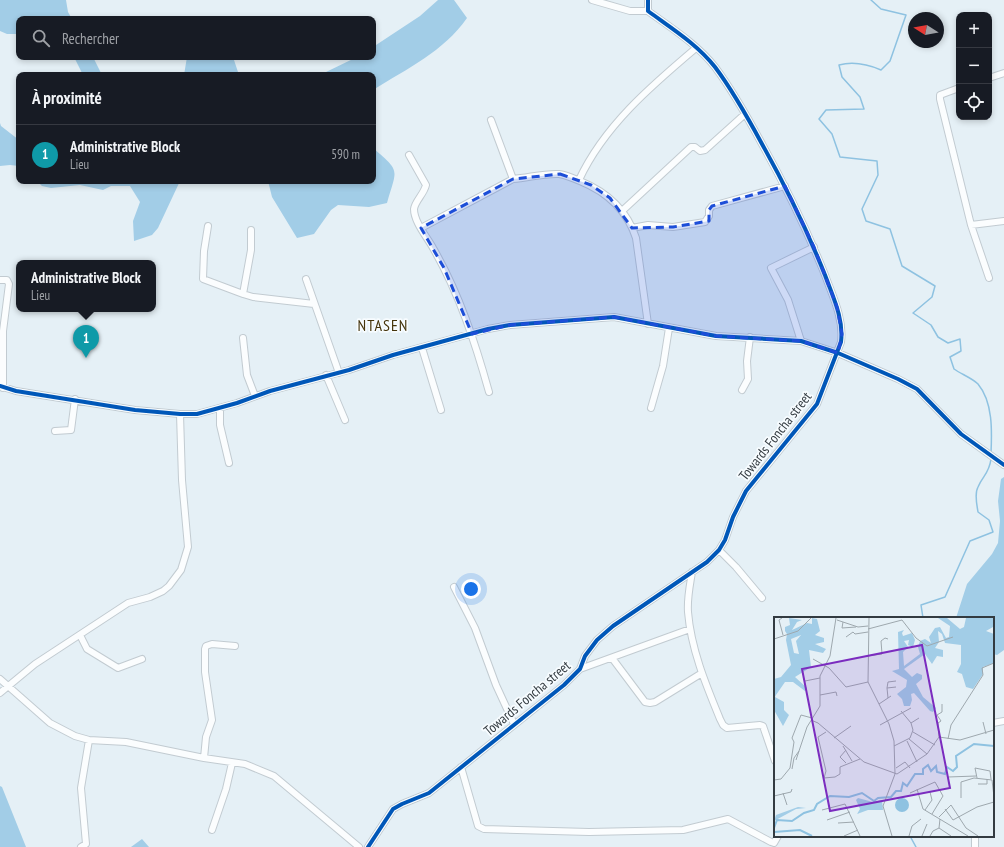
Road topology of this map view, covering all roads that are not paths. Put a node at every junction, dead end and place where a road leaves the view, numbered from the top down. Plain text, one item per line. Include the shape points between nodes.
1 (592, 0) edge
2 (648, 0) edge
3 (648, 11) junction
4 (696, 48) junction
5 (1004, 73) edge
6 (992, 77) edge
7 (956, 89) edge
8 (746, 114) junction
9 (491, 120) dead end
10 (409, 155) dead end
11 (513, 179) junction
12 (579, 180) junction
13 (785, 186) junction
14 (622, 211) junction
15 (1004, 221) edge
16 (971, 225) junction
17 (208, 226) dead end
18 (421, 228) junction
19 (632, 228) junction
20 (251, 230) dead end
21 (814, 247) junction
22 (989, 278) dead end
23 (306, 279) dead end
24 (0, 280) edge
25 (243, 294) junction
26 (314, 304) junction
27 (648, 324) junction
28 (669, 328) junction
29 (472, 334) junction
30 (243, 338) dead end
31 (750, 338) junction
32 (801, 341) junction
33 (422, 348) junction
34 (838, 353) junction
35 (339, 372) junction
36 (326, 375) junction
37 (2, 387) edge
38 (742, 390) dead end
39 (489, 392) dead end
40 (255, 396) junction
41 (75, 399) junction
42 (220, 408) junction
43 (651, 408) dead end
44 (441, 410) dead end
45 (180, 414) junction
46 (345, 420) dead end
47 (55, 430) dead end
48 (229, 463) dead end
49 (1001, 463) edge
50 (719, 550) junction
51 (692, 572) junction
52 (454, 587) dead end
53 (762, 598) dead end
54 (690, 629) junction
55 (80, 635) junction
56 (235, 646) dead end
57 (612, 658) junction
58 (142, 659) dead end
59 (580, 669) junction
60 (702, 673) junction
61 (0, 679) edge
62 (8, 686) junction
63 (0, 693) edge
64 (1004, 721) edge
65 (994, 723) edge
66 (514, 724) junction
67 (89, 740) junction
68 (204, 758) junction
69 (774, 758) edge
70 (232, 762) junction
71 (461, 768) junction
72 (212, 830) dead end
73 (777, 837) edge
74 (349, 844) edge
75 (81, 847) edge
76 (359, 847) edge
77 (368, 847) edge

1 - 3 street via 624,10
2 - 3 street
3 - 4 street, Towards Foncha street
4 - 8 street, Towards Foncha street via 715,67
4 - 12 street via 628,110 587,162
5 - 6 street
7 - 16 street via 943,92 940,99
8 - 13 street, Towards Foncha street
8 - 14 street via 705,150 700,151 691,147
9 - 11 street
10 - 18 street via 426,185 414,209
11 - 12 street via 560,174
11 - 18 street
12 - 14 street via 610,198
13 - 19 street via 712,206 705,222 674,227 648,225
13 - 21 street, Towards Foncha street
14 - 19 street
15 - 16 street
16 - 22 street
17 - 25 street via 203,279
18 - 29 street via 444,268
19 - 27 street
20 - 25 street via 251,250
21 - 32 street via 771,268 788,300
21 - 34 street, Towards Foncha street via 840,321 842,334
23 - 26 street
24 - 37 street via 7,280 9,284 3,331
25 - 26 street
26 - 35 street
27 - 28 street
27 - 29 street via 623,318 607,318 500,326
28 - 31 street via 716,336
28 - 43 street via 663,366
29 - 33 street
29 - 39 street
30 - 40 street via 247,375
31 - 32 street
31 - 38 street via 748,379
32 - 34 street
33 - 35 street
33 - 44 street
34 - 49 street via 917,389 961,434
34 - 50 street, Towards Foncha street via 817,404 746,491
35 - 36 street
36 - 40 street
36 - 46 street
37 - 41 street
40 - 42 street
41 - 45 street via 135,410
41 - 47 street via 70,430
42 - 45 street via 197,414
42 - 48 street via 220,425
45 - 55 street via 188,547 181,570 163,591 150,597 132,600
50 - 51 street, Towards Foncha street
50 - 53 street
51 - 54 street via 688,604
51 - 59 street, Towards Foncha street via 613,626 584,656
52 - 66 street via 475,628
54 - 57 street
54 - 60 street
55 - 58 street via 87,649 118,668
55 - 62 street via 35,664
56 - 68 street via 212,644 205,649 205,672 212,720 206,737
57 - 59 street
57 - 60 street via 646,702 650,703
59 - 66 street, Towards Foncha street via 564,685
60 - 69 street via 723,725 733,729 763,726
61 - 62 street
62 - 63 street
62 - 67 street via 50,723
64 - 65 street
66 - 71 street, Towards Foncha street
67 - 68 street via 126,742
67 - 75 street via 81,788 86,844
68 - 70 street
70 - 72 street
70 - 74 street via 245,764 274,776
71 - 73 street via 478,826 484,829 589,832 683,830 728,819 771,842 774,843
71 - 77 street, Towards Foncha street via 429,793 393,809
74 - 76 street

